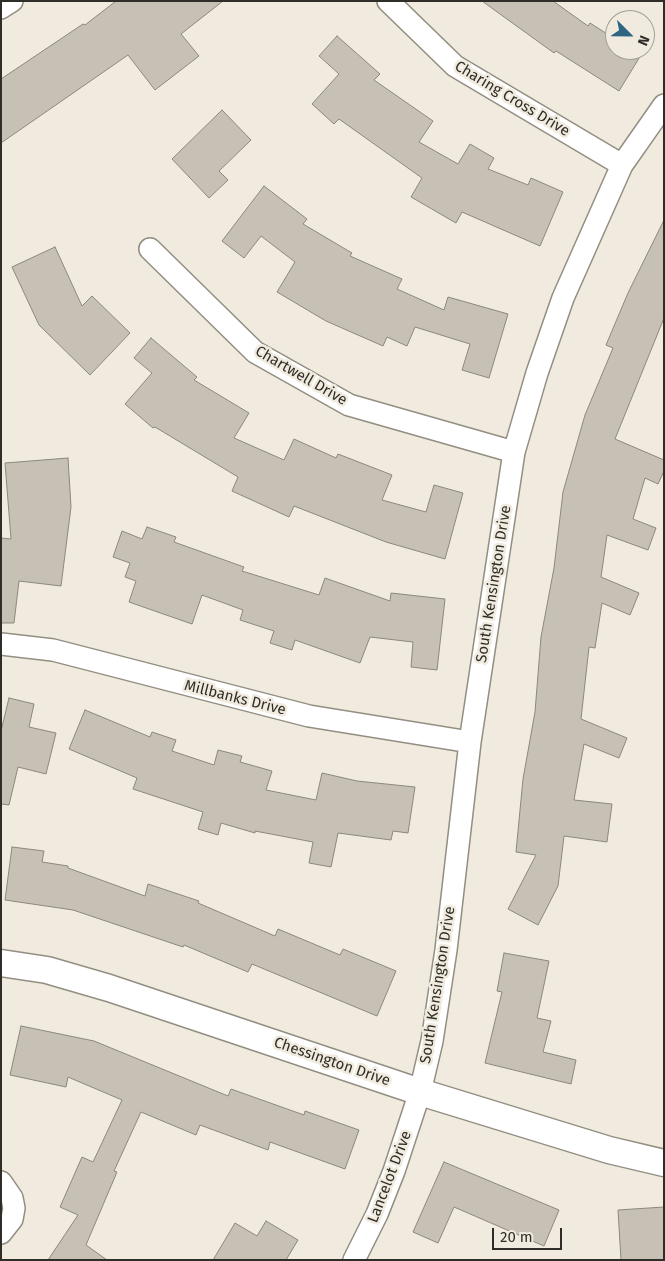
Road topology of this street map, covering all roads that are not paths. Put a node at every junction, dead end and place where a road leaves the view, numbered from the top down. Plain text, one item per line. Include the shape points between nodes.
1 (12, 1) edge
2 (388, 1) edge
3 (1, 8) edge
4 (664, 105) edge
5 (622, 165) junction
6 (150, 249) dead end
7 (514, 452) junction
8 (1, 644) edge
9 (470, 742) junction
10 (1, 963) edge
11 (420, 1092) junction
12 (664, 1163) edge
13 (1, 1182) edge
14 (1, 1233) edge
15 (354, 1260) edge

1 - 3 street
2 - 5 street, Charing Cross Drive via 455,66
4 - 5 street, South Kensington Drive
5 - 7 street, South Kensington Drive via 563,298
6 - 7 street, Chartwell Drive via 255,352 349,405
7 - 9 street, South Kensington Drive
8 - 9 street, Millbanks Drive via 53,650 309,716
9 - 11 street, South Kensington Drive via 446,950 432,1041
10 - 11 street, Chessington Drive via 47,970 109,988
11 - 12 street, Chessington Drive via 609,1150
11 - 15 street, Lancelot Drive via 380,1206
13 - 14 street via 12,1198 14,1208 12,1219

